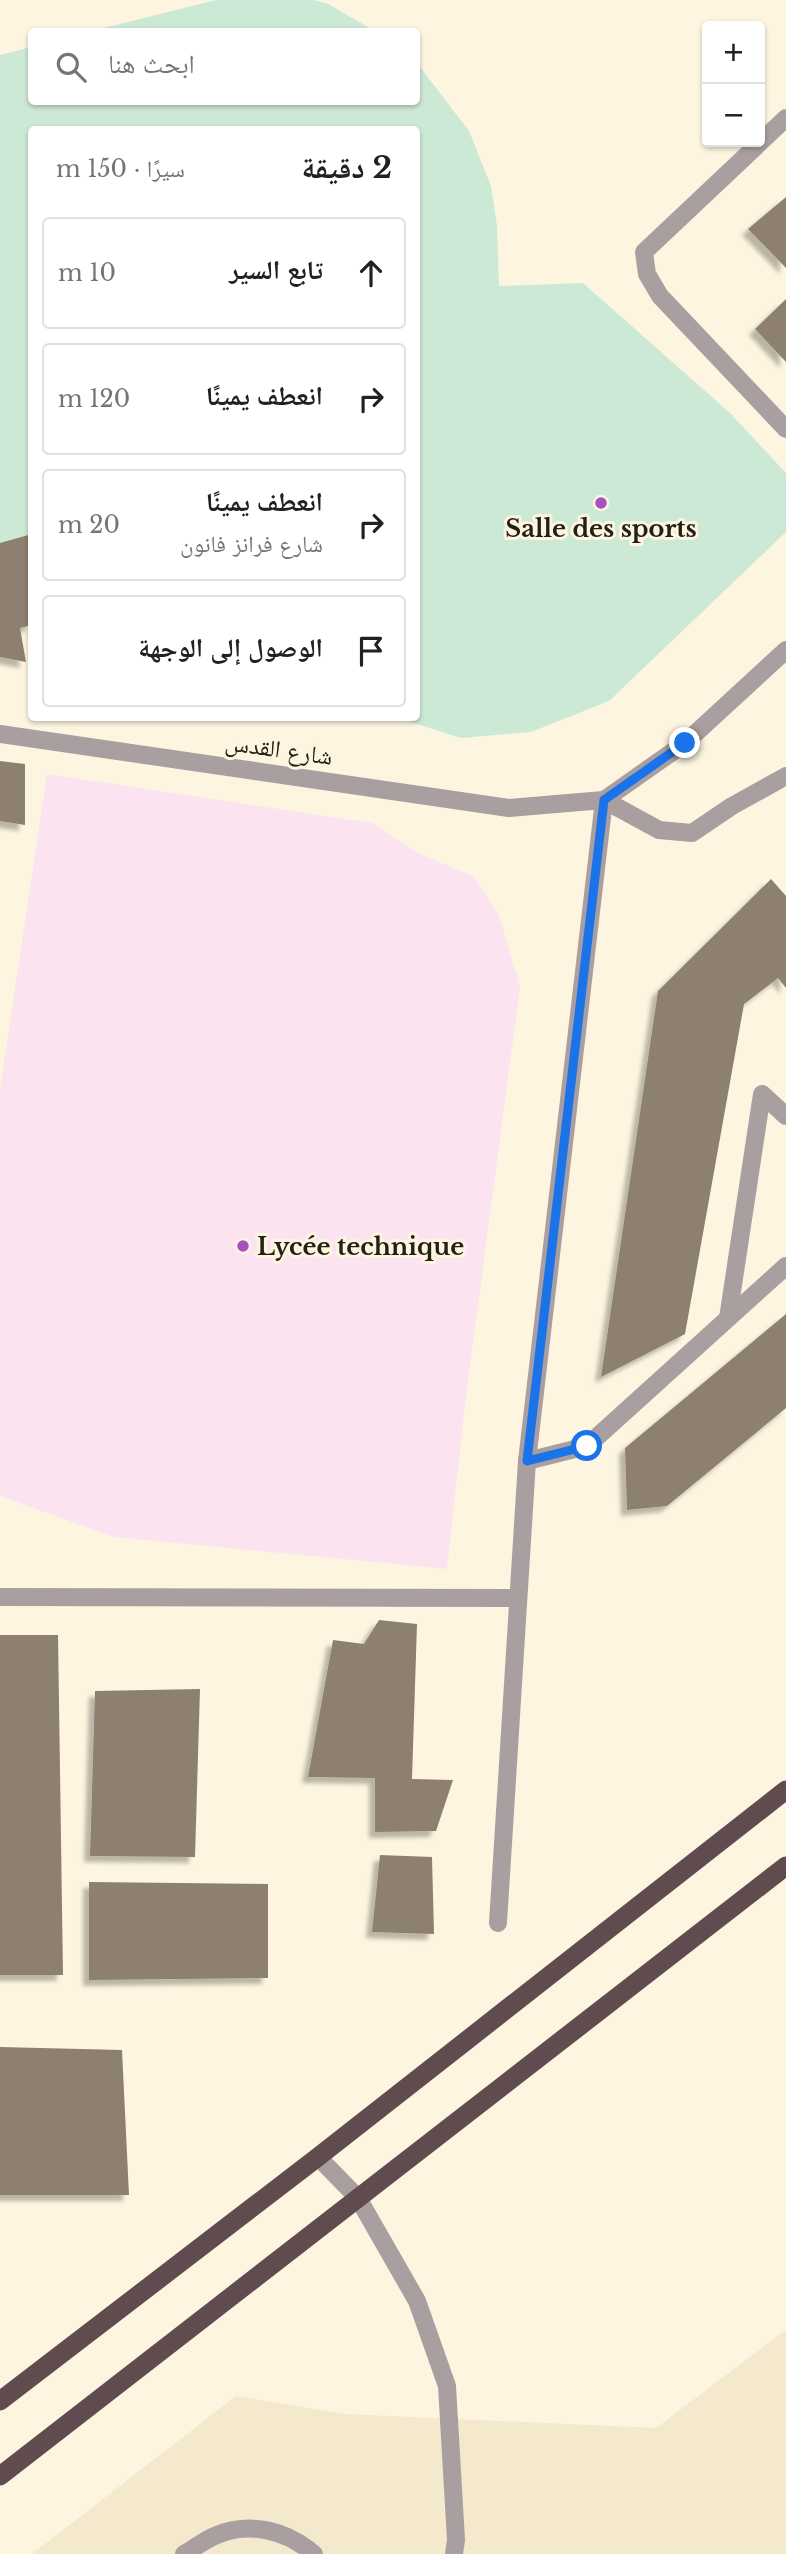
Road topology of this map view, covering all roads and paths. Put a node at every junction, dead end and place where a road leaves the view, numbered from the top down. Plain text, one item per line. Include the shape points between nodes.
1 (786, 118) edge
2 (786, 429) edge
3 (786, 650) edge
4 (0, 734) edge
5 (786, 776) edge
6 (604, 800) junction
7 (786, 1116) edge
8 (786, 1266) edge
9 (728, 1318) junction
10 (527, 1461) junction
11 (0, 1597) edge
12 (519, 1598) junction
13 (786, 1790) edge
14 (786, 1866) edge
15 (498, 1923) dead end
16 (318, 2157) junction
17 (358, 2199) junction
18 (0, 2401) edge
19 (0, 2476) edge
20 (184, 2554) edge
21 (314, 2554) edge
22 (454, 2554) edge

1 - 2 street via 644,252 647,274 660,296
3 - 6 street via 685,743
4 - 6 street, شارع القدس via 509,808
5 - 6 street via 692,833 659,830
6 - 10 street
7 - 9 street via 762,1094
8 - 9 street
9 - 10 street via 587,1446
10 - 12 street
11 - 12 street
12 - 15 street
13 - 16 highway
14 - 17 highway
16 - 17 street
16 - 18 highway
17 - 19 highway
17 - 22 street via 417,2301 447,2386
20 - 21 street via 218,2535 256,2527 299,2541

